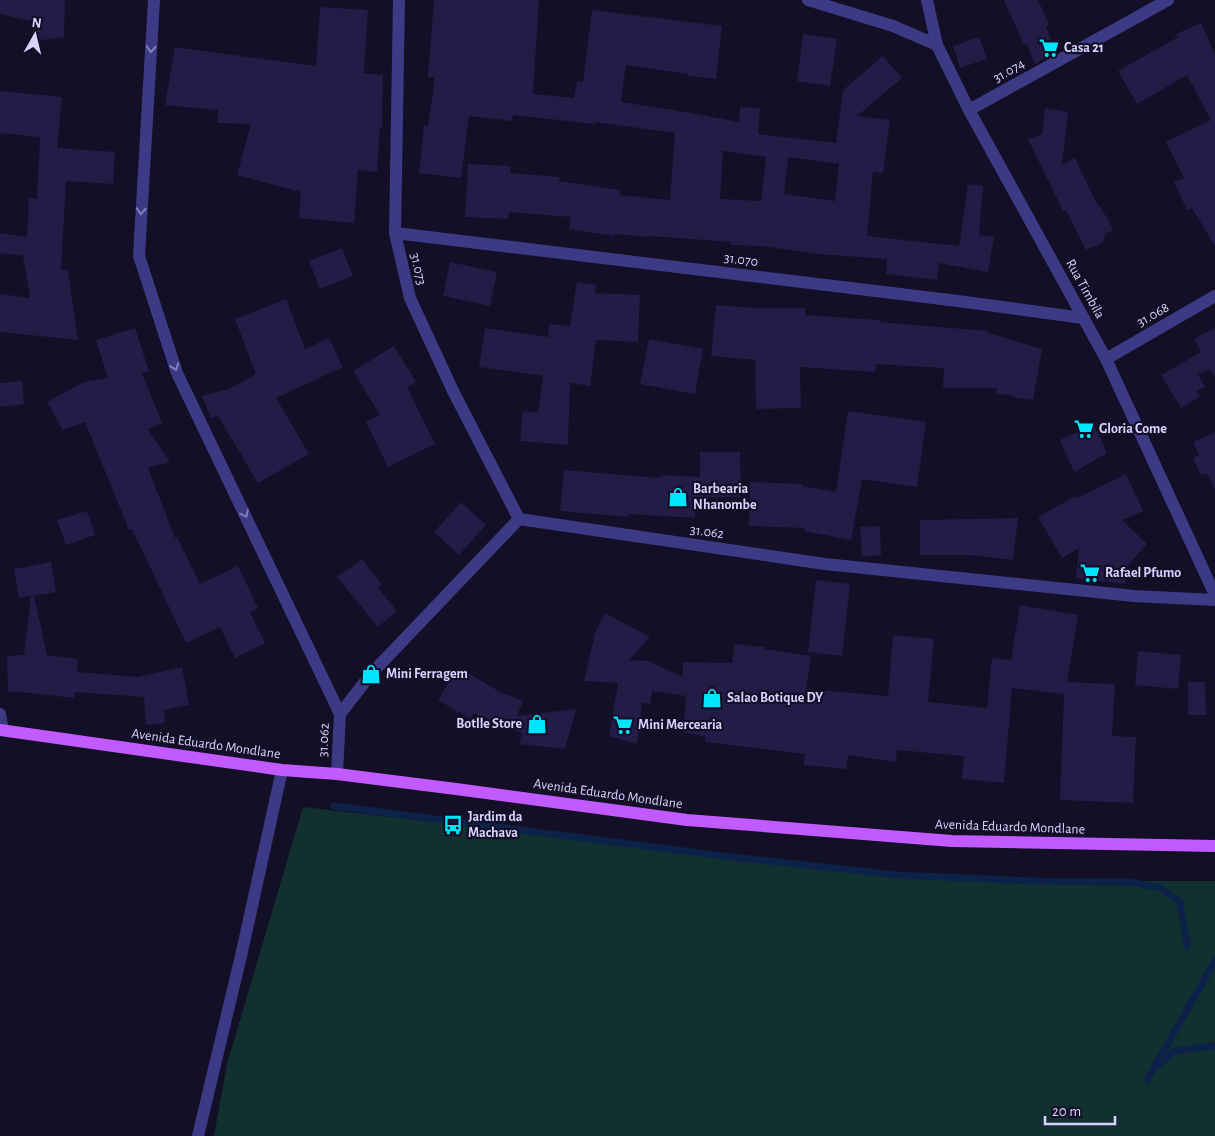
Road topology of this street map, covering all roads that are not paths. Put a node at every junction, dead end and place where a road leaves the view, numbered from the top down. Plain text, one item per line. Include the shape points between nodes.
1 (154, 0) edge
2 (399, 0) edge
3 (808, 0) edge
4 (814, 0) edge
5 (927, 0) edge
6 (1168, 0) edge
7 (937, 45) junction
8 (969, 110) junction
9 (395, 233) junction
10 (1215, 296) edge
11 (1083, 318) junction
12 (1106, 359) junction
13 (519, 519) junction
14 (1215, 595) edge
15 (1215, 600) edge
16 (0, 714) edge
17 (340, 714) junction
18 (1, 730) edge
19 (282, 770) junction
20 (337, 774) junction
21 (1215, 846) edge
22 (198, 1136) edge

1 -> 17 street via 139,256 177,372
2 - 9 street, 31.073
3 - 4 street
4 - 7 street via 893,26
5 - 7 street, Rua Timbila
6 - 8 street, 31.074
7 - 8 street, Rua Timbila
8 - 11 street, Rua Timbila
9 - 11 street, 31.070
9 - 13 street, 31.073 via 410,298 453,391
10 - 12 street, 31.068
11 - 12 street, Rua Timbila
12 - 14 street, Rua Timbila
13 - 15 street, 31.062 via 825,564 1134,596
13 - 17 street, 31.062 via 370,674
16 - 18 street
17 - 20 street, 31.062
18 - 19 main road, Avenida Eduardo Mondlane
19 - 20 main road, Avenida Eduardo Mondlane
19 - 22 street
20 - 21 main road, Avenida Eduardo Mondlane via 687,820 804,831 952,841

